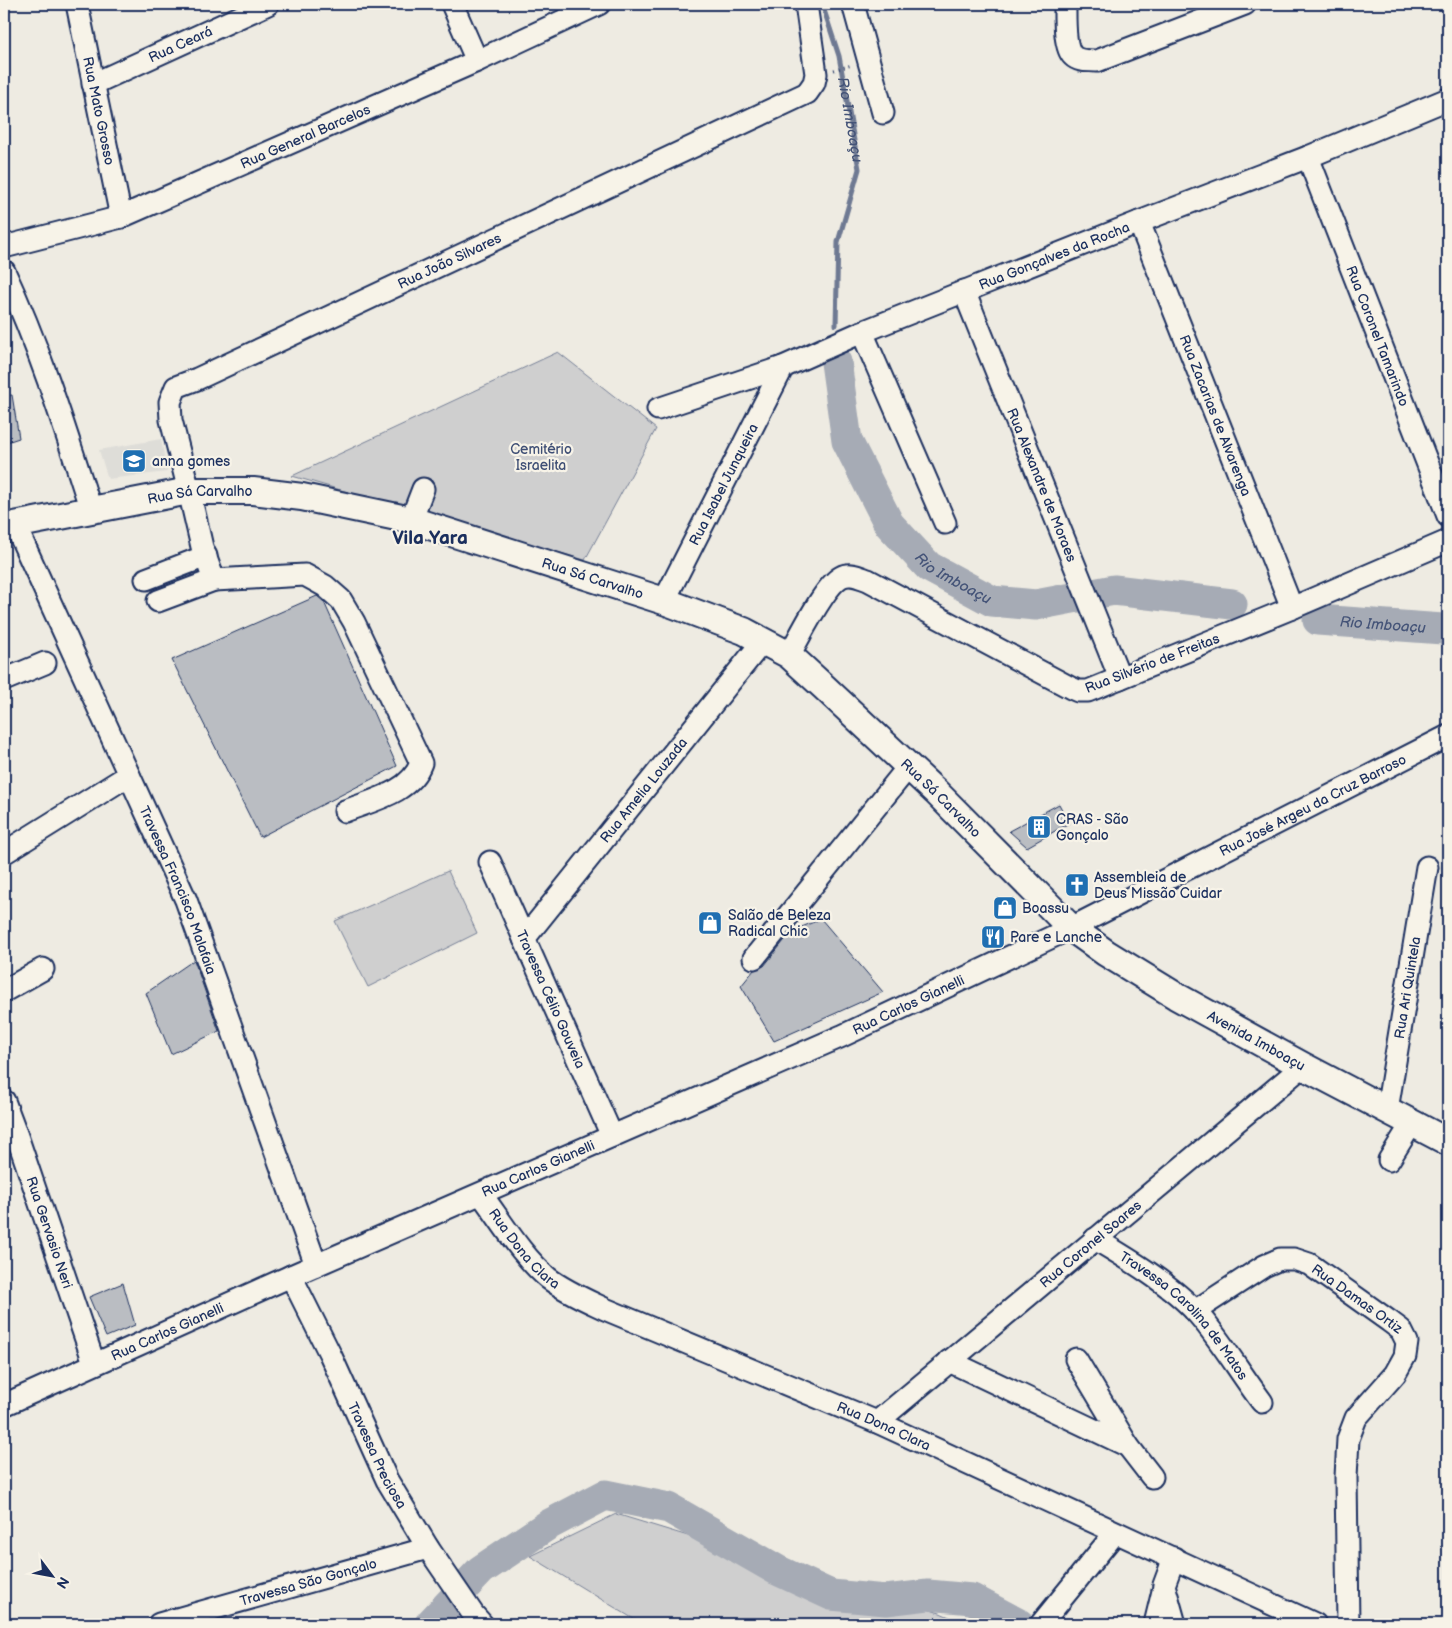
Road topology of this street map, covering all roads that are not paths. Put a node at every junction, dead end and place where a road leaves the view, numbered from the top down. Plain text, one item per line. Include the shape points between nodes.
1 (77, 4) edge
2 (268, 4) edge
3 (452, 4) edge
4 (599, 4) edge
5 (806, 4) edge
6 (853, 4) edge
7 (1065, 4) edge
8 (1244, 4) edge
9 (477, 61) junction
10 (93, 84) junction
11 (1448, 99) edge
12 (883, 112) dead end
13 (1308, 157) junction
14 (121, 217) junction
15 (1139, 222) junction
16 (4, 247) edge
17 (4, 271) edge
18 (964, 291) junction
19 (862, 332) junction
20 (783, 367) junction
21 (658, 409) dead end
22 (423, 489) dead end
23 (189, 490) junction
24 (91, 510) junction
25 (1448, 516) edge
26 (411, 520) junction
27 (945, 523) dead end
28 (9, 526) edge
29 (1448, 541) edge
30 (206, 556) junction
31 (146, 579) dead end
32 (214, 580) junction
33 (158, 601) dead end
34 (664, 601) junction
35 (1292, 608) junction
36 (763, 640) junction
37 (789, 655) junction
38 (45, 663) dead end
39 (1120, 678) junction
40 (4, 680) edge
41 (1448, 736) edge
42 (910, 766) junction
43 (129, 775) junction
44 (345, 810) dead end
45 (4, 853) edge
46 (490, 862) dead end
47 (1427, 867) dead end
48 (1071, 928) junction
49 (524, 939) junction
50 (754, 958) dead end
51 (44, 969) dead end
52 (4, 991) edge
53 (1303, 1066) junction
54 (4, 1101) edge
55 (1387, 1110) junction
56 (1412, 1123) junction
57 (612, 1136) junction
58 (1448, 1142) edge
59 (1389, 1160) dead end
60 (481, 1194) junction
61 (1095, 1238) junction
62 (316, 1266) junction
63 (291, 1276) junction
64 (1196, 1311) junction
65 (1076, 1359) dead end
66 (950, 1361) junction
67 (94, 1363) junction
68 (1262, 1402) dead end
69 (4, 1404) edge
70 (876, 1422) junction
71 (1128, 1446) junction
72 (1152, 1477) dead end
73 (1115, 1533) junction
74 (428, 1548) junction
75 (1174, 1558) junction
76 (1164, 1585) junction
77 (477, 1619) edge
78 (1044, 1620) edge
79 (158, 1624) edge
80 (1155, 1624) edge
81 (1175, 1624) edge
82 (1315, 1624) edge
83 (1348, 1624) edge

1 - 10 street, Rua Mato Grosso
2 - 10 street, Rua Ceará
3 - 9 street
4 - 9 street, Rua General Barcelos
5 - 23 street, Rua João Silvares via 815,78 807,93 176,386 170,402 171,420
6 - 12 street
7 - 8 street via 1068,45 1073,56 1097,61
9 - 14 street, Rua General Barcelos
10 - 14 street, Rua Mato Grosso
11 - 13 street, Rua Gonçalves da Rocha
13 - 15 street, Rua Gonçalves da Rocha
13 - 25 street, Rua Coronel Tamarindo
14 - 16 street, Rua General Barcelos
15 - 18 street, Rua Gonçalves da Rocha
15 - 35 street, Rua Zacarias de Alvarenga
17 - 24 street via 48,377
18 - 19 street, Rua Gonçalves da Rocha
18 - 39 street, Rua Alexandre de Moraes
19 - 20 street, Rua Gonçalves da Rocha
19 - 27 street
20 - 21 street, Rua Gonçalves da Rocha
20 - 34 street, Rua Isabel Junqueira
22 - 26 street
23 - 24 main road, Rua Sá Carvalho
23 - 26 main road, Rua Sá Carvalho via 253,491 302,497
23 - 30 street
24 - 28 main road, Rua Sá Carvalho
26 - 34 main road, Rua Sá Carvalho
28 - 43 street, Travessa Francisco Malafaia
29 - 35 street, Rua Silvério de Freitas
30 - 31 street
30 - 32 street
32 - 33 street
32 - 44 street via 305,575 326,586 341,600 354,622 421,763 413,779 400,789
34 - 36 main road, Rua Sá Carvalho
35 - 39 street, Rua Silvério de Freitas
36 - 37 main road, Rua Sá Carvalho
36 - 49 street, Rua Amelia Louzada
37 - 39 street, Rua Silvério de Freitas via 827,590 842,576 854,574 1078,691 1088,691
37 - 42 main road, Rua Sá Carvalho
38 - 40 street
41 - 48 street, Rua José Argeu da Cruz Barroso
42 - 48 main road, Rua Sá Carvalho
42 - 50 street
43 - 45 street
43 - 62 street, Travessa Francisco Malafaia via 186,900
46 - 49 street, Travessa Célio Gouveia
47 - 55 street, Rua Ari Quintela
48 - 53 main road, Avenida Imboaçu via 1176,996
48 - 57 street, Rua Carlos Gianelli via 842,1036
49 - 57 street, Travessa Célio Gouveia
51 - 52 street
53 - 55 main road, Avenida Imboaçu
53 - 61 street, Rua Coronel Soares
54 - 67 street, Rua Gervasio Neri
55 - 56 main road, Avenida Imboaçu
56 - 58 main road, Avenida Imboaçu
56 - 59 street
57 - 60 street, Rua Carlos Gianelli
60 - 62 street, Rua Carlos Gianelli
60 - 70 street, Rua Dona Clara via 530,1261 565,1290 605,1310
61 - 64 street, Travessa Carolina de Matos via 1136,1264
61 - 66 street, Rua Coronel Soares
62 - 63 street, Rua Carlos Gianelli
63 - 67 street, Rua Carlos Gianelli
63 - 74 street, Travessa Preciosa via 387,1480
64 - 68 street, Travessa Carolina de Matos
64 - 83 street, Rua Damas Ortiz via 1264,1266 1280,1259 1294,1259 1309,1264 1389,1321 1401,1330 1407,1342 1405,1356 1395,1374 1356,1418 1348,1439
65 - 71 street
66 - 70 street, Rua Coronel Soares
66 - 71 street
67 - 69 street, Rua Carlos Gianelli
70 - 73 street, Rua Dona Clara
71 - 72 street
73 - 75 street, Rua Dona Clara
73 - 78 street
74 - 77 street, Travessa Preciosa
74 - 79 street, Travessa São Gonçalo
75 - 76 street
75 - 82 street, Rua Dona Clara
76 - 80 street
76 - 81 street

